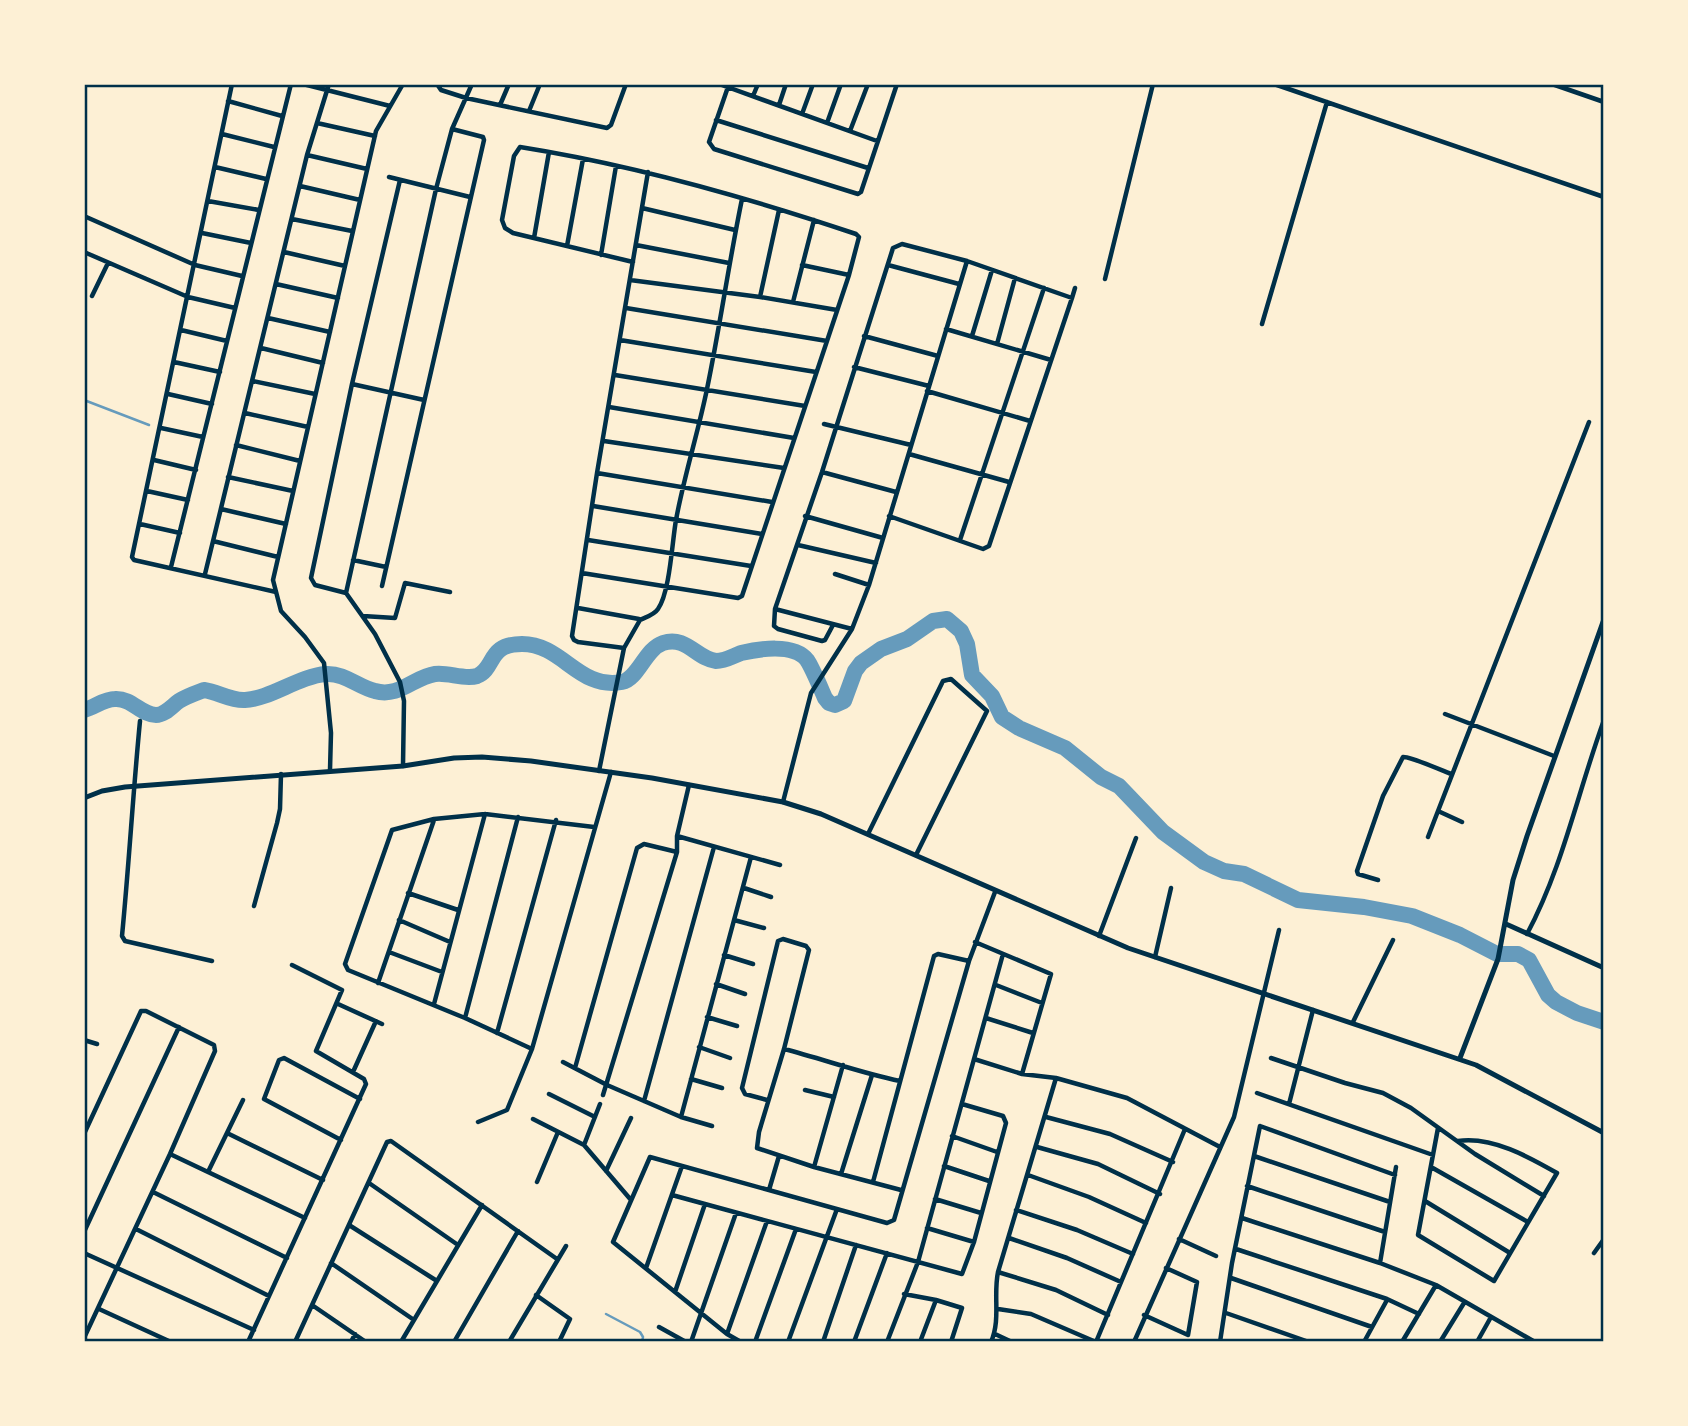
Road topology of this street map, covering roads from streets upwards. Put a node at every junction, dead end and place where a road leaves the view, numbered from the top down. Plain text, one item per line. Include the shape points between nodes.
1 (232, 84) edge
2 (291, 84) edge
3 (303, 84) edge
4 (329, 84) edge
5 (403, 84) edge
6 (437, 84) edge
7 (472, 84) edge
8 (509, 84) edge
9 (540, 84) edge
10 (626, 84) edge
11 (719, 84) edge
12 (758, 84) edge
13 (786, 84) edge
14 (813, 84) edge
15 (841, 84) edge
16 (868, 84) edge
17 (897, 84) edge
18 (1153, 84) edge
19 (1274, 84) edge
20 (1552, 84) edge
21 (728, 85) edge
22 (327, 91) junction
23 (753, 96) junction
24 (466, 99) junction
25 (228, 101) junction
26 (1327, 102) junction
27 (1604, 102) edge
28 (500, 105) junction
29 (390, 106) junction
30 (779, 106) junction
31 (529, 111) junction
32 (802, 114) junction
33 (282, 116) junction
34 (716, 120) junction
35 (317, 123) junction
36 (827, 123) junction
37 (452, 129) junction
38 (850, 131) junction
39 (222, 134) junction
40 (374, 136) junction
41 (877, 141) junction
42 (274, 147) junction
43 (549, 152) junction
44 (307, 155) junction
45 (583, 159) junction
46 (616, 166) junction
47 (215, 167) junction
48 (367, 169) junction
49 (868, 169) junction
50 (648, 172) junction
51 (388, 177) dead end
52 (266, 179) junction
53 (400, 180) junction
54 (300, 186) junction
55 (436, 189) junction
56 (470, 197) junction
57 (1604, 197) edge
58 (742, 199) junction
59 (360, 200) junction
60 (208, 201) junction
61 (642, 208) junction
62 (259, 210) junction
63 (779, 210) junction
64 (84, 216) edge
65 (292, 219) junction
66 (814, 220) junction
67 (735, 230) junction
68 (352, 231) junction
69 (202, 233) junction
70 (534, 238) junction
71 (251, 243) junction
72 (636, 245) junction
73 (567, 246) junction
74 (84, 252) edge
75 (284, 252) junction
76 (601, 254) junction
77 (967, 261) junction
78 (108, 262) junction
79 (633, 262) junction
80 (729, 263) junction
81 (195, 265) junction
82 (802, 265) junction
83 (888, 265) junction
84 (345, 266) junction
85 (992, 270) junction
86 (849, 275) junction
87 (242, 276) junction
88 (1015, 278) junction
89 (1105, 279) dead end
90 (630, 280) junction
91 (276, 284) junction
92 (960, 284) junction
93 (1044, 288) junction
94 (1075, 288) dead end
95 (726, 293) junction
96 (92, 296) dead end
97 (188, 297) junction
98 (761, 297) junction
99 (338, 298) junction
100 (1072, 298) junction
101 (793, 302) junction
102 (626, 307) junction
103 (235, 308) junction
104 (837, 310) junction
105 (268, 318) junction
106 (720, 322) junction
107 (1262, 324) dead end
108 (946, 329) junction
109 (181, 330) junction
110 (330, 332) junction
111 (864, 336) junction
112 (972, 336) junction
113 (620, 340) junction
114 (227, 341) junction
115 (827, 341) junction
116 (997, 344) junction
117 (261, 348) junction
118 (1023, 351) junction
119 (713, 356) junction
120 (938, 356) junction
121 (1051, 360) junction
122 (174, 362) junction
123 (323, 363) junction
124 (853, 367) junction
125 (220, 372) junction
126 (816, 372) junction
127 (615, 375) junction
128 (253, 381) junction
129 (352, 384) junction
130 (928, 388) junction
131 (707, 390) junction
132 (390, 393) junction
133 (167, 394) junction
134 (315, 394) junction
135 (424, 400) junction
136 (212, 404) junction
137 (805, 406) junction
138 (610, 407) junction
139 (245, 413) junction
140 (1004, 413) junction
141 (699, 421) junction
142 (1030, 421) junction
143 (1589, 422) dead end
144 (824, 424) dead end
145 (835, 426) junction
146 (308, 427) junction
147 (160, 428) junction
148 (204, 438) junction
149 (794, 438) junction
150 (604, 441) junction
151 (236, 445) junction
152 (911, 445) junction
153 (691, 453) junction
154 (908, 454) junction
155 (154, 460) junction
156 (300, 461) junction
157 (784, 468) junction
158 (195, 470) junction
159 (822, 472) junction
160 (597, 473) junction
161 (983, 475) junction
162 (228, 477) junction
163 (1009, 482) junction
164 (685, 487) junction
165 (147, 491) junction
166 (293, 491) junction
167 (896, 492) junction
168 (188, 500) junction
169 (772, 502) junction
170 (593, 506) junction
171 (221, 509) junction
172 (805, 516) junction
173 (889, 516) junction
174 (677, 519) junction
175 (140, 524) junction
176 (286, 524) junction
177 (180, 533) junction
178 (762, 534) junction
179 (883, 538) junction
180 (588, 540) junction
181 (960, 540) junction
182 (213, 541) junction
183 (798, 545) junction
184 (672, 552) junction
185 (278, 557) junction
186 (354, 560) junction
187 (876, 563) junction
188 (751, 566) junction
189 (171, 567) junction
190 (386, 568) junction
191 (582, 573) junction
192 (205, 574) junction
193 (835, 574) dead end
194 (869, 585) junction
195 (382, 586) dead end
196 (666, 586) junction
197 (276, 592) junction
198 (450, 592) dead end
199 (346, 593) junction
200 (578, 608) junction
201 (775, 609) junction
202 (362, 616) junction
203 (1604, 619) edge
204 (640, 620) junction
205 (833, 625) junction
206 (852, 629) junction
207 (624, 648) junction
208 (1445, 714) dead end
209 (1604, 720) edge
210 (140, 722) dead end
211 (1471, 725) junction
212 (1554, 756) junction
213 (403, 765) junction
214 (330, 770) junction
215 (598, 771) junction
216 (611, 772) junction
217 (281, 774) junction
218 (1451, 774) junction
219 (134, 786) junction
220 (689, 786) junction
221 (84, 798) edge
222 (783, 802) junction
223 (1438, 811) junction
224 (485, 814) junction
225 (518, 817) junction
226 (434, 820) junction
227 (556, 820) junction
228 (1462, 822) dead end
229 (594, 827) junction
230 (868, 834) junction
231 (677, 836) junction
232 (1428, 837) dead end
233 (1136, 838) dead end
234 (714, 848) junction
235 (677, 852) junction
236 (916, 855) junction
237 (751, 857) junction
238 (780, 865) dead end
239 (1378, 880) dead end
240 (744, 888) junction
241 (1171, 888) dead end
242 (995, 892) junction
243 (408, 893) junction
244 (771, 897) dead end
245 (254, 906) dead end
246 (458, 910) junction
247 (399, 920) junction
248 (734, 920) junction
249 (1506, 924) junction
250 (764, 928) dead end
251 (1279, 930) dead end
252 (1527, 934) junction
253 (1099, 937) junction
254 (1393, 940) dead end
255 (450, 942) junction
256 (975, 942) junction
257 (389, 952) junction
258 (1003, 954) junction
259 (724, 955) junction
260 (1155, 957) junction
261 (212, 961) dead end
262 (969, 961) junction
263 (753, 964) dead end
264 (292, 965) dead end
265 (1604, 968) edge
266 (442, 972) junction
267 (378, 983) junction
268 (716, 984) junction
269 (996, 985) junction
270 (1263, 992) junction
271 (746, 994) dead end
272 (1042, 1003) junction
273 (338, 1004) junction
274 (434, 1004) junction
275 (1313, 1009) junction
276 (707, 1017) junction
277 (465, 1018) junction
278 (986, 1018) junction
279 (376, 1021) junction
280 (1353, 1023) junction
281 (382, 1024) dead end
282 (737, 1026) dead end
283 (179, 1027) junction
284 (497, 1033) junction
285 (1034, 1033) junction
286 (84, 1040) edge
287 (97, 1044) dead end
288 (699, 1047) junction
289 (532, 1049) junction
290 (784, 1049) junction
291 (730, 1058) dead end
292 (1460, 1058) junction
293 (974, 1059) junction
294 (1270, 1059) dead end
295 (563, 1062) dead end
296 (843, 1065) junction
297 (1298, 1066) junction
298 (576, 1068) junction
299 (353, 1072) junction
300 (1022, 1074) junction
301 (872, 1076) junction
302 (1056, 1078) junction
303 (691, 1079) junction
304 (900, 1081) junction
305 (607, 1085) junction
306 (722, 1088) dead end
307 (805, 1090) dead end
308 (1257, 1093) dead end
309 (549, 1094) dead end
310 (603, 1095) dead end
311 (834, 1097) junction
312 (360, 1099) junction
313 (243, 1100) dead end
314 (767, 1100) junction
315 (644, 1101) junction
316 (600, 1104) dead end
317 (962, 1104) junction
318 (1289, 1104) junction
319 (1046, 1116) junction
320 (594, 1117) junction
321 (681, 1117) junction
322 (631, 1118) dead end
323 (533, 1119) dead end
324 (478, 1122) dead end
325 (712, 1126) dead end
326 (1438, 1128) junction
327 (1185, 1129) junction
328 (558, 1132) junction
329 (227, 1133) junction
330 (1604, 1133) edge
331 (84, 1134) edge
332 (952, 1136) junction
333 (341, 1140) junction
334 (1458, 1141) junction
335 (584, 1145) junction
336 (1036, 1146) junction
337 (1220, 1147) junction
338 (997, 1152) junction
339 (170, 1154) junction
340 (1433, 1155) junction
341 (779, 1156) junction
342 (1254, 1156) junction
343 (1173, 1162) junction
344 (682, 1166) junction
345 (944, 1166) junction
346 (814, 1167) junction
347 (1396, 1167) dead end
348 (1431, 1167) junction
349 (606, 1171) junction
350 (208, 1172) junction
351 (841, 1174) junction
352 (1028, 1175) junction
353 (1395, 1175) junction
354 (323, 1180) junction
355 (989, 1181) junction
356 (537, 1182) dead end
357 (873, 1182) junction
358 (369, 1183) junction
359 (1247, 1186) junction
360 (769, 1190) junction
361 (901, 1190) junction
362 (153, 1192) junction
363 (1160, 1194) junction
364 (672, 1195) junction
365 (1544, 1196) junction
366 (935, 1199) junction
367 (631, 1200) junction
368 (1424, 1201) junction
369 (1390, 1202) junction
370 (705, 1204) junction
371 (482, 1205) junction
372 (837, 1209) junction
373 (1016, 1210) junction
374 (736, 1213) junction
375 (981, 1213) junction
376 (305, 1217) junction
377 (1242, 1218) junction
378 (767, 1221) junction
379 (1528, 1222) junction
380 (1146, 1223) junction
381 (349, 1225) junction
382 (927, 1228) junction
383 (136, 1229) junction
384 (796, 1229) junction
385 (518, 1231) junction
386 (84, 1232) edge
387 (1385, 1232) junction
388 (827, 1237) junction
389 (1009, 1238) junction
390 (1180, 1239) junction
391 (1604, 1239) edge
392 (974, 1242) junction
393 (458, 1245) junction
394 (856, 1245) junction
395 (566, 1246) dead end
396 (1236, 1249) junction
397 (84, 1253) edge
398 (887, 1253) junction
399 (1510, 1253) junction
400 (1133, 1254) junction
401 (1594, 1254) dead end
402 (1216, 1256) dead end
403 (287, 1258) junction
404 (557, 1259) junction
405 (918, 1262) junction
406 (331, 1263) junction
407 (1381, 1263) junction
408 (646, 1268) junction
409 (1166, 1268) junction
410 (117, 1270) junction
411 (998, 1272) junction
412 (1231, 1278) junction
413 (437, 1281) junction
414 (1121, 1282) junction
415 (1436, 1285) junction
416 (676, 1292) junction
417 (904, 1294) junction
418 (536, 1295) junction
419 (269, 1296) junction
420 (1387, 1299) junction
421 (936, 1300) junction
422 (1464, 1303) junction
423 (312, 1305) junction
424 (99, 1309) junction
425 (998, 1309) junction
426 (1226, 1312) junction
427 (701, 1313) junction
428 (1419, 1314) junction
429 (1108, 1315) junction
430 (1144, 1315) junction
431 (1491, 1317) junction
432 (414, 1320) junction
433 (659, 1327) dead end
434 (1372, 1327) junction
435 (254, 1330) junction
436 (355, 1334) junction
437 (727, 1334) junction
438 (995, 1334) junction
439 (1520, 1334) junction
440 (84, 1338) edge
441 (171, 1342) edge
442 (248, 1342) edge
443 (295, 1342) edge
444 (351, 1342) edge
445 (366, 1342) edge
446 (401, 1342) edge
447 (454, 1342) edge
448 (509, 1342) edge
449 (559, 1342) edge
450 (689, 1342) edge
451 (741, 1342) edge
452 (755, 1342) edge
453 (788, 1342) edge
454 (822, 1342) edge
455 (854, 1342) edge
456 (887, 1342) edge
457 (920, 1342) edge
458 (951, 1342) edge
459 (992, 1342) edge
460 (1012, 1342) edge
461 (1096, 1342) edge
462 (1134, 1342) edge
463 (1220, 1342) edge
464 (1309, 1342) edge
465 (1364, 1342) edge
466 (1402, 1342) edge
467 (1440, 1342) edge
468 (1477, 1342) edge
469 (1516, 1342) edge
470 (1535, 1342) edge

1 - 25 street
2 - 33 street
3 - 22 street
4 - 22 street
5 - 29 street
6 - 24 street via 438,89
7 - 24 street
8 - 28 street
9 - 31 street
10 - 31 street via 607,128
11 - 21 street
12 - 23 street
13 - 30 street
14 - 32 street
15 - 36 street
16 - 38 street
17 - 41 street
18 - 89 street
19 - 26 street
20 - 27 street
21 - 23 street
21 - 34 street
22 - 29 street
22 - 35 street
23 - 30 street
24 - 28 street
24 - 37 street
25 - 33 street
25 - 39 street
26 - 57 street
26 - 107 street
28 - 31 street
29 - 40 street
30 - 32 street
32 - 36 street
33 - 42 street
34 - 49 street
34 - 49 street via 709,142 714,149 858,194
35 - 40 street
35 - 44 street
36 - 38 street
37 - 55 street
37 - 56 street via 484,140
38 - 41 street
39 - 42 street
39 - 47 street
40 - 48 street
41 - 49 street
42 - 52 street
43 - 45 street
43 - 70 street
43 - 70 street via 520,147 514,156 502,220 513,233
44 - 48 street
44 - 54 street
45 - 46 street
45 - 73 street
46 - 50 street
46 - 76 street
47 - 52 street
47 - 60 street
48 - 59 street
50 - 58 street
50 - 61 street
51 - 53 street
52 - 62 street
53 - 55 street
53 - 129 street
54 - 59 street
54 - 65 street
55 - 56 street
55 - 132 street
56 - 135 street
58 - 63 street
58 - 67 street
59 - 68 street
60 - 62 street
60 - 69 street
61 - 67 street
61 - 72 street
62 - 71 street
63 - 66 street
63 - 98 street
64 - 81 street
65 - 68 street
65 - 75 street
66 - 82 street
66 - 86 street via 859,237
67 - 80 street
68 - 84 street
69 - 71 street
69 - 81 street
70 - 73 street
71 - 87 street
72 - 79 street
72 - 80 street
73 - 76 street
74 - 78 street
75 - 84 street
75 - 91 street
76 - 79 street
77 - 83 street via 902,244 893,248
77 - 85 street
77 - 92 street
78 - 96 street
78 - 97 street
79 - 90 street
80 - 95 street
81 - 87 street
81 - 97 street
82 - 86 street
82 - 101 street
83 - 92 street
83 - 111 street
84 - 99 street
85 - 88 street
85 - 112 street
86 - 104 street
87 - 103 street
88 - 93 street
88 - 116 street
90 - 95 street
90 - 102 street
91 - 99 street
91 - 105 street
92 - 108 street
93 - 100 street
93 - 118 street
94 - 100 street
95 - 98 street
95 - 106 street
97 - 103 street
97 - 109 street
98 - 101 street
99 - 110 street
100 - 121 street
101 - 104 street
102 - 106 street
102 - 113 street
103 - 114 street
104 - 115 street
105 - 110 street
105 - 117 street
106 - 115 street
106 - 119 street
108 - 112 street
108 - 120 street
109 - 114 street
109 - 122 street
110 - 123 street
111 - 120 street
111 - 124 street
112 - 116 street
113 - 119 street
113 - 127 street
114 - 125 street
115 - 126 street
116 - 118 street
117 - 123 street
117 - 128 street
118 - 121 street
118 - 140 street
119 - 126 street
119 - 131 street
120 - 130 street
121 - 142 street
122 - 125 street
122 - 133 street
123 - 134 street
124 - 130 street
124 - 145 street
125 - 136 street
126 - 137 street
127 - 131 street
127 - 138 street
128 - 134 street
128 - 139 street
129 - 132 street
129 - 199 street via 311,578 315,585
130 - 140 street
130 - 152 street
131 - 137 street
131 - 141 street
132 - 135 street
132 - 186 street
133 - 136 street
133 - 147 street
134 - 146 street
135 - 190 street
136 - 148 street
137 - 149 street
138 - 141 street
138 - 150 street
139 - 146 street
139 - 151 street
140 - 142 street
140 - 161 street
141 - 149 street
141 - 153 street
142 - 163 street
143 - 211 street
144 - 145 street
145 - 152 street
145 - 159 street
146 - 156 street
147 - 148 street
147 - 155 street
148 - 158 street
149 - 157 street
150 - 153 street
150 - 160 street
151 - 156 street
151 - 162 street
152 - 154 street
153 - 157 street
153 - 164 street
154 - 161 street
154 - 167 street
155 - 158 street
155 - 165 street
156 - 166 street
157 - 169 street
158 - 168 street
159 - 167 street
159 - 172 street
160 - 164 street
160 - 170 street
161 - 163 street
161 - 181 street
162 - 166 street
162 - 171 street
163 - 181 street via 989,546 983,549
164 - 169 street
164 - 174 street
165 - 168 street
165 - 175 street
166 - 176 street
167 - 173 street
168 - 177 street
169 - 178 street
170 - 174 street
170 - 180 street
171 - 176 street
171 - 182 street
172 - 179 street
172 - 183 street
173 - 179 street
173 - 181 street
174 - 178 street
174 - 184 street
175 - 177 street
175 - 189 street via 132,558
176 - 185 street
177 - 189 street
178 - 188 street
179 - 187 street
180 - 184 street
180 - 191 street
182 - 185 street
182 - 192 street
183 - 187 street
183 - 201 street
184 - 188 street
184 - 196 street
185 - 197 street via 273,580
186 - 190 street
186 - 199 street
187 - 194 street
188 - 196 street via 740,598
189 - 192 street
190 - 195 street
191 - 196 street
191 - 200 street
192 - 197 street
193 - 194 street
194 - 206 street
196 - 204 street via 659,609
197 - 214 street via 281,611 324,663
198 - 202 street via 406,583 395,618
199 - 202 street
200 - 204 street
200 - 207 street via 574,640
201 - 205 street
201 - 205 street via 774,626 778,629 822,641
202 - 213 street via 400,682
203 - 212 street
204 - 207 street
205 - 206 street
206 - 222 street via 811,693
207 - 215 street
208 - 211 street
209 - 252 street via 1561,855
210 - 219 street
211 - 212 street
211 - 218 street
212 - 249 street via 1513,880
213 - 214 street
213 - 215 street via 482,757
214 - 217 street
215 - 216 street
216 - 220 street
216 - 229 street
217 - 219 street
217 - 245 street via 280,809
218 - 223 street
218 - 239 street via 1403,757 1383,796 1357,871
219 - 221 street
219 - 261 street via 123,939
220 - 222 street
220 - 231 street
222 - 230 street
223 - 228 street
223 - 232 street
224 - 225 street
224 - 226 street
224 - 246 street
225 - 227 street
225 - 277 street
226 - 243 street
226 - 267 street via 391,830 388,835 345,967
227 - 229 street
227 - 284 street
229 - 289 street
230 - 236 street
230 - 236 street via 943,681 951,680 987,711
231 - 234 street
231 - 235 street
233 - 253 street
234 - 237 street
234 - 315 street
235 - 298 street via 644,845 637,848
235 - 305 street
236 - 242 street
237 - 238 street
237 - 240 street
240 - 244 street
240 - 248 street
241 - 260 street
242 - 253 street
242 - 256 street
243 - 246 street
243 - 247 street
246 - 255 street
247 - 255 street
247 - 257 street
248 - 250 street
248 - 259 street
249 - 252 street
249 - 292 street via 1498,959
251 - 270 street
252 - 265 street
253 - 260 street
254 - 280 street
255 - 266 street
256 - 258 street
256 - 262 street
257 - 266 street
257 - 267 street
258 - 269 street
258 - 272 street via 1051,974
259 - 263 street
259 - 268 street
260 - 270 street
262 - 304 street via 934,956
262 - 361 street
264 - 273 street via 340,989
266 - 274 street
267 - 274 street
268 - 271 street
268 - 276 street
269 - 272 street
269 - 278 street
270 - 275 street
270 - 337 street via 1234,1117
272 - 285 street
273 - 279 street
273 - 299 street via 316,1051
274 - 277 street
275 - 280 street
275 - 297 street
276 - 282 street
276 - 288 street
277 - 284 street
278 - 285 street
278 - 293 street
279 - 281 street
279 - 299 street
280 - 292 street
283 - 331 street via 141,1011
283 - 339 street via 214,1045 215,1051
283 - 386 street
284 - 289 street
285 - 300 street
286 - 287 street
288 - 291 street
288 - 303 street
289 - 324 street via 507,1110
290 - 296 street
290 - 314 street
290 - 314 street via 809,950 783,939 778,941 742,1088 745,1094
292 - 330 street
293 - 300 street
293 - 317 street
294 - 297 street
295 - 298 street
296 - 301 street
296 - 311 street
297 - 318 street
297 - 326 street via 1383,1093
298 - 305 street
299 - 312 street via 366,1081
300 - 302 street
301 - 304 street
301 - 351 street
302 - 319 street
302 - 327 street via 1127,1098
303 - 306 street
303 - 321 street
304 - 357 street
305 - 310 street
305 - 315 street
307 - 311 street
308 - 318 street
309 - 320 street
311 - 346 street
312 - 333 street
312 - 333 street via 284,1058 279,1060 264,1099
313 - 329 street
314 - 341 street via 757,1148
315 - 321 street
316 - 320 street
317 - 332 street
317 - 338 street via 1006,1119
318 - 340 street
319 - 336 street
319 - 343 street via 1110,1134
320 - 335 street
321 - 325 street
322 - 349 street
323 - 328 street
326 - 334 street
326 - 340 street
327 - 337 street
327 - 343 street
328 - 335 street
328 - 356 street
329 - 350 street
329 - 354 street
332 - 338 street
332 - 345 street
333 - 354 street
334 - 365 street
334 - 365 street via 1501,1146 1557,1173
335 - 349 street
336 - 352 street
336 - 363 street via 1098,1164
337 - 390 street
338 - 355 street
339 - 350 street
339 - 362 street
340 - 348 street
341 - 346 street
341 - 360 street
342 - 353 street via 1260,1126
342 - 359 street
342 - 369 street
343 - 363 street
344 - 360 street
344 - 364 street
344 - 367 street via 650,1157
345 - 355 street
345 - 366 street
346 - 351 street
347 - 353 street
348 - 368 street
348 - 379 street
349 - 367 street
350 - 376 street
351 - 357 street
352 - 373 street
352 - 380 street
353 - 369 street
354 - 376 street
355 - 375 street
357 - 361 street
358 - 371 street via 391,1141
358 - 381 street
358 - 393 street
359 - 377 street
359 - 387 street
360 - 372 street
361 - 372 street via 891,1222
362 - 383 street
362 - 403 street
363 - 380 street
364 - 370 street
364 - 408 street
365 - 379 street
366 - 375 street
366 - 382 street
367 - 408 street via 612,1242
368 - 399 street
368 - 399 street via 1418,1235 1494,1281
369 - 387 street
370 - 374 street
370 - 416 street
371 - 385 street
371 - 393 street
372 - 388 street
373 - 389 street
373 - 400 street
374 - 378 street
374 - 427 street
375 - 392 street
376 - 403 street
377 - 396 street
377 - 407 street
378 - 384 street
378 - 437 street
379 - 399 street
380 - 400 street
381 - 406 street
381 - 413 street
382 - 392 street
382 - 405 street
383 - 410 street
383 - 419 street
384 - 388 street
384 - 452 street
385 - 404 street
385 - 447 street
387 - 407 street
388 - 394 street
388 - 453 street
389 - 411 street
389 - 414 street
390 - 402 street
390 - 409 street
391 - 401 street
392 - 405 street via 961,1274
393 - 413 street
394 - 398 street
394 - 454 street
395 - 404 street
396 - 412 street
396 - 420 street
397 - 410 street
398 - 405 street
398 - 455 street
400 - 414 street
403 - 419 street
404 - 418 street
405 - 417 street
406 - 423 street
406 - 432 street
407 - 415 street
408 - 416 street
409 - 430 street
409 - 430 street via 1197,1282 1188,1335
410 - 424 street
410 - 435 street
411 - 425 street
411 - 429 street via 1056,1290
412 - 426 street
412 - 434 street
413 - 432 street
414 - 429 street
415 - 422 street
415 - 428 street
416 - 427 street
417 - 421 street
417 - 456 street
418 - 448 street
418 - 449 street via 570,1319
419 - 435 street
420 - 428 street
420 - 434 street
421 - 457 street
421 - 458 street via 962,1308
422 - 431 street
422 - 467 street
423 - 436 street
423 - 443 street
424 - 440 street
424 - 441 street
425 - 438 street
425 - 461 street via 1031,1314
426 - 463 street
426 - 464 street
427 - 437 street
427 - 450 street
428 - 466 street
429 - 461 street
430 - 462 street
431 - 439 street
431 - 468 street
432 - 446 street
433 - 450 street
434 - 465 street
435 - 442 street
436 - 444 street
436 - 445 street
437 - 451 street
438 - 459 street
438 - 460 street
439 - 469 street
439 - 470 street

